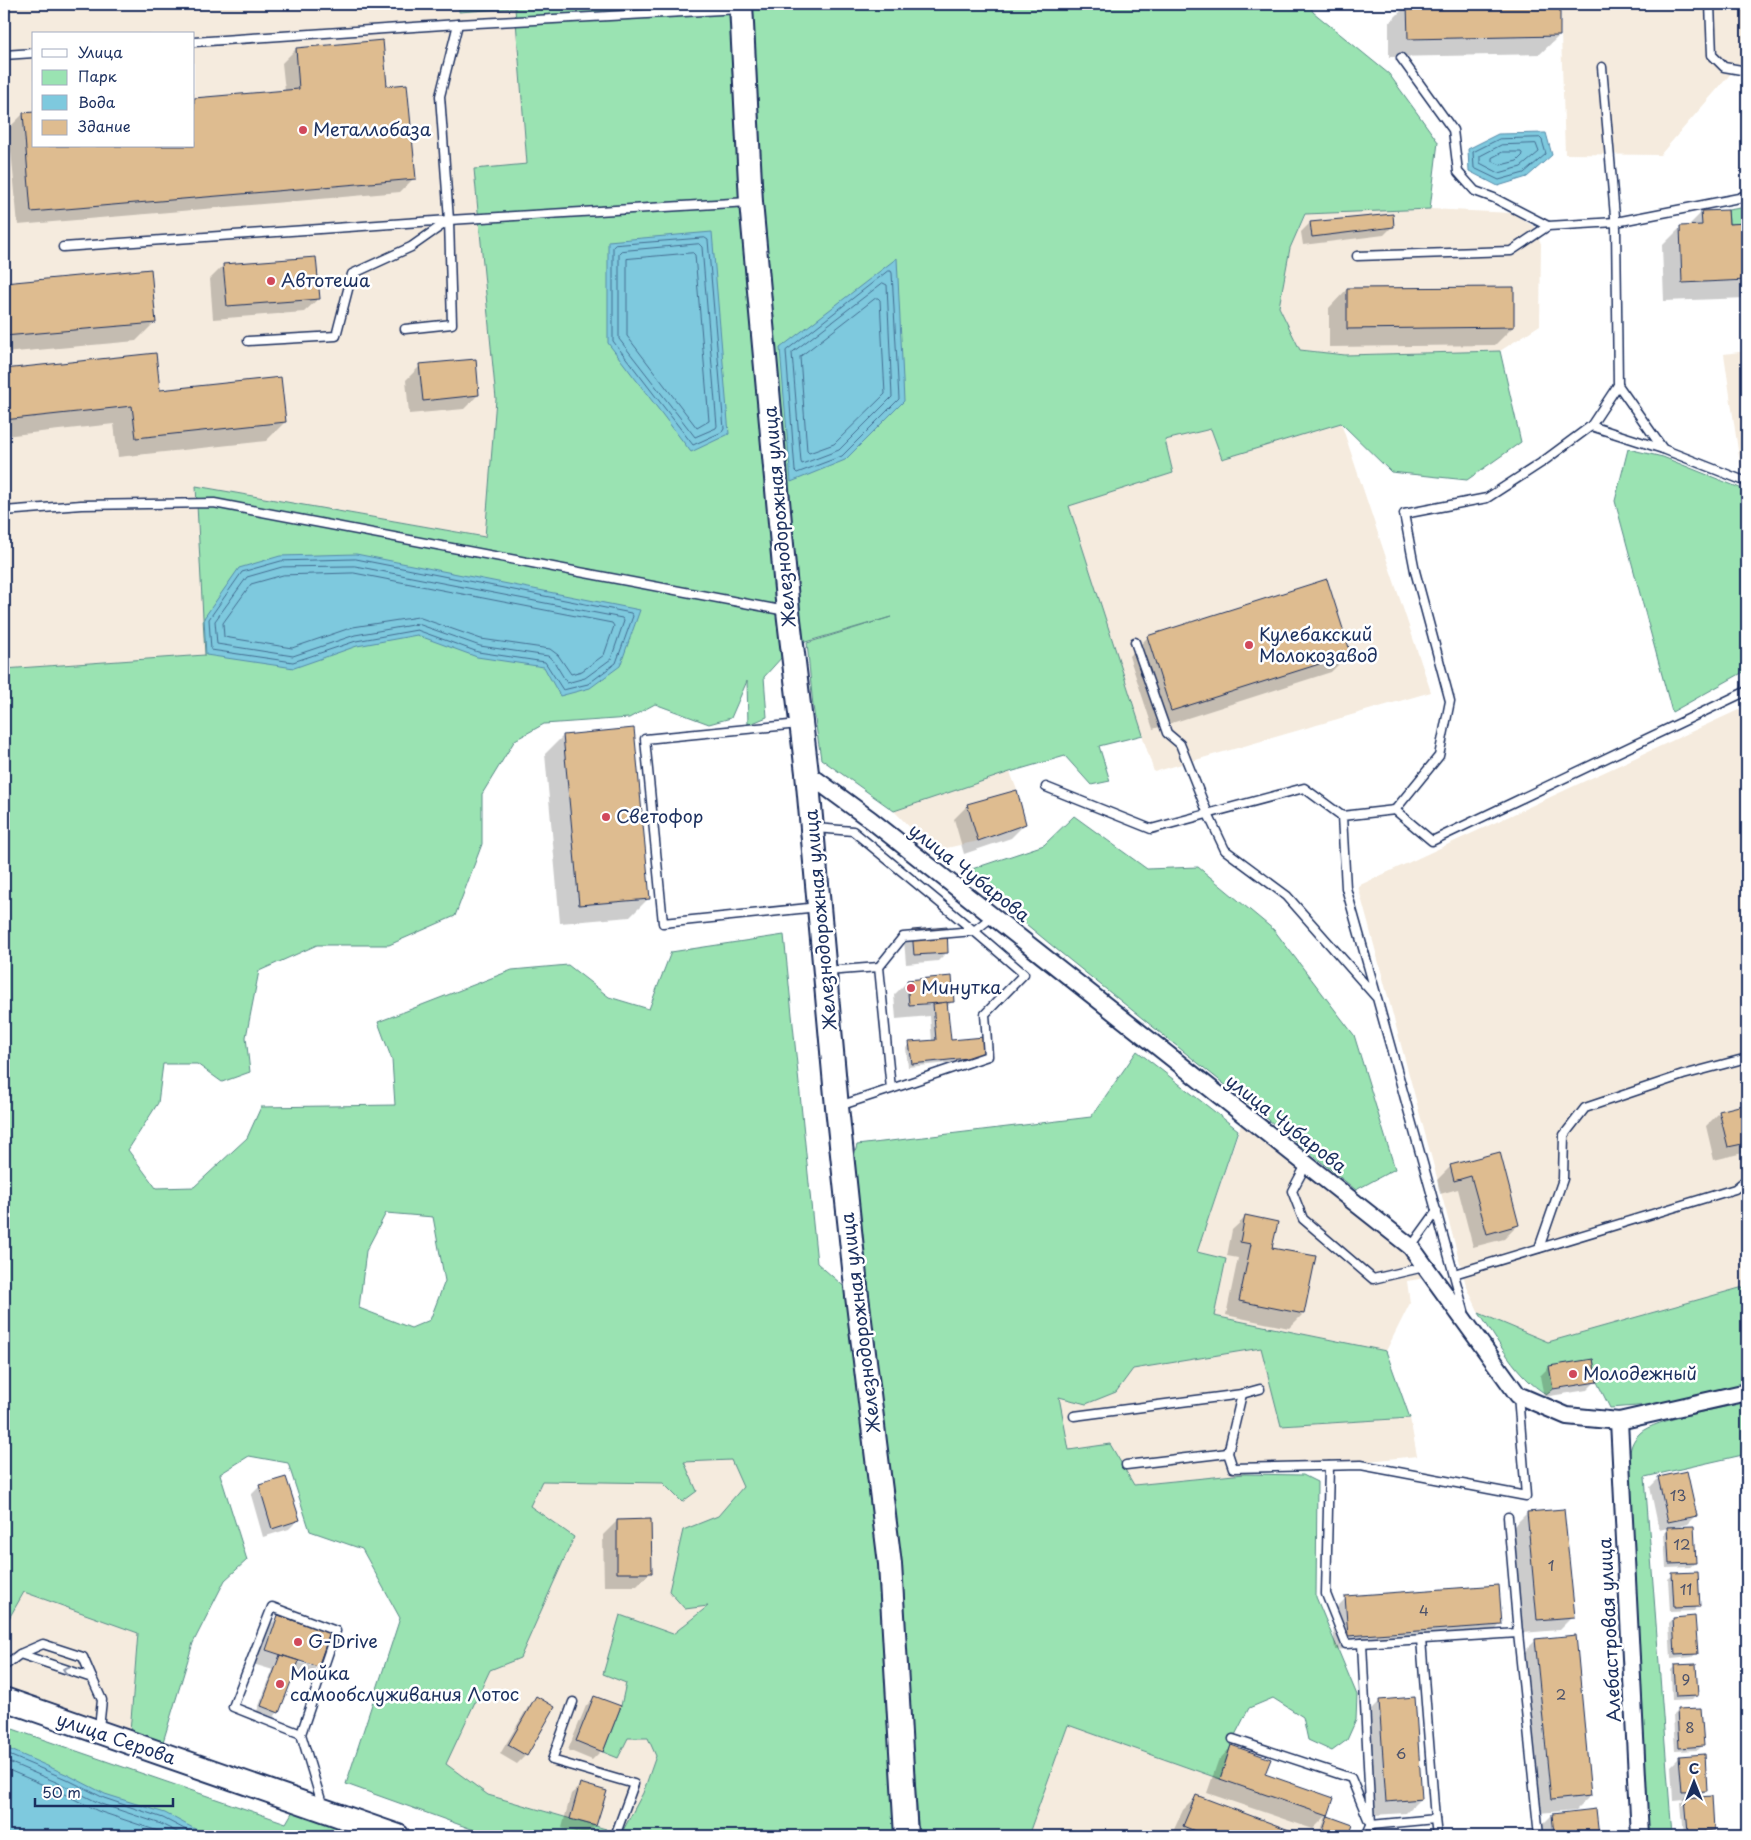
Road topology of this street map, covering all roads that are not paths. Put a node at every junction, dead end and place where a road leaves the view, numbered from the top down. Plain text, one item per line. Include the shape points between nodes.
1 (1710, 4) edge
2 (741, 6) edge
3 (458, 24) junction
4 (195, 42) edge
5 (32, 53) edge
6 (4, 55) edge
7 (1401, 58) dead end
8 (1602, 67) dead end
9 (1747, 71) edge
10 (1747, 194) edge
11 (751, 202) junction
12 (449, 220) junction
13 (1616, 222) junction
14 (1548, 226) junction
15 (62, 247) dead end
16 (1357, 256) dead end
17 (405, 329) dead end
18 (248, 341) dead end
19 (1618, 385) junction
20 (1591, 426) junction
21 (1663, 449) junction
22 (1747, 482) edge
23 (4, 511) edge
24 (788, 611) junction
25 (1135, 642) dead end
26 (1747, 691) edge
27 (801, 724) junction
28 (807, 773) junction
29 (1046, 787) dead end
30 (1395, 810) junction
31 (1208, 814) junction
32 (1342, 816) junction
33 (812, 828) junction
34 (820, 907) junction
35 (992, 917) junction
36 (974, 932) junction
37 (879, 967) junction
38 (825, 971) junction
39 (1377, 998) junction
40 (1747, 1058) edge
41 (892, 1089) junction
42 (837, 1107) junction
43 (1306, 1165) junction
44 (1747, 1179) edge
45 (1437, 1211) junction
46 (1410, 1247) junction
47 (1539, 1248) junction
48 (1424, 1267) junction
49 (1454, 1274) junction
50 (1468, 1327) junction
51 (1260, 1389) dead end
52 (1747, 1392) edge
53 (1242, 1394) junction
54 (1518, 1395) junction
55 (1074, 1416) dead end
56 (1619, 1421) junction
57 (1228, 1453) junction
58 (1126, 1465) dead end
59 (1329, 1466) junction
60 (1508, 1517) dead end
61 (1518, 1633) junction
62 (1421, 1639) junction
63 (1362, 1643) junction
64 (20, 1654) junction
65 (4, 1666) edge
66 (92, 1678) junction
67 (4, 1699) edge
68 (573, 1702) dead end
69 (98, 1733) junction
70 (301, 1734) junction
71 (1233, 1739) dead end
72 (324, 1811) junction
73 (1435, 1819) junction
74 (1370, 1825) junction
75 (352, 1829) edge
76 (398, 1836) edge
77 (615, 1836) edge
78 (906, 1836) edge
79 (1366, 1836) edge
80 (1436, 1836) edge
81 (1539, 1836) edge
82 (1640, 1836) edge

1 - 9 lane via 1712,54 1724,67
2 - 3 lane
2 - 11 street, Железнодорожная улица
3 - 4 lane
3 - 12 lane via 440,96
5 - 6 lane
7 - 14 lane via 1453,130 1458,172 1475,191
8 - 13 lane
10 - 13 lane
11 - 12 lane
11 - 24 street, Железнодорожная улица
12 - 15 lane
12 - 17 lane via 452,324
12 - 18 lane via 411,247 352,274 336,336
13 - 14 lane
13 - 19 lane
14 - 16 lane via 1511,251
19 - 20 lane
19 - 21 lane
20 - 21 lane
20 - 30 lane via 1487,498 1404,514 1414,571 1450,701 1439,756
21 - 22 lane
23 - 24 lane via 81,504 214,503
24 - 27 street, Железнодорожная улица
25 - 31 lane via 1167,733 1180,744
26 - 30 lane via 1432,841
27 - 28 street, Железнодорожная улица
27 - 34 lane via 645,739 663,922
28 - 33 street, Железнодорожная улица
28 - 35 street, улица Чубарова
29 - 31 lane via 1151,829
30 - 32 lane
31 - 32 lane via 1304,788
31 - 39 lane via 1225,850 1287,896
32 - 39 lane via 1346,888
33 - 34 street, Железнодорожная улица
33 - 36 lane via 852,831
34 - 38 street, Железнодорожная улица
35 - 36 lane
35 - 43 street, улица Чубарова
36 - 37 lane via 903,937
36 - 41 lane via 1024,974 985,1014 988,1056
37 - 38 lane
37 - 41 lane
38 - 42 street, Железнодорожная улица
39 - 45 lane
40 - 47 lane via 1585,1108 1564,1135 1563,1179
41 - 42 lane
42 - 78 street, Железнодорожная улица via 890,1564
43 - 46 street, улица Чубарова
43 - 48 lane via 1292,1191 1303,1219 1374,1279
44 - 47 lane via 1735,1190
45 - 46 lane
45 - 49 lane
46 - 48 street, улица Чубарова
47 - 49 lane
48 - 50 street, улица Чубарова
49 - 50 lane
50 - 54 street, улица Чубарова
51 - 53 lane
52 - 56 street
53 - 55 lane
53 - 57 lane
54 - 56 street via 1567,1416
54 - 59 lane via 1526,1496 1361,1465
56 - 82 street, Алебастровая улица
57 - 58 lane
57 - 59 lane via 1233,1468
59 - 63 lane via 1326,1594 1346,1644
60 - 61 lane
61 - 62 lane
61 - 81 lane
62 - 63 lane
62 - 73 lane
63 - 74 lane
64 - 65 lane
66 -> 64 lane
64 - 66 lane via 43,1644 83,1657
66 - 69 lane via 102,1700
67 - 69 street, улица Серова
68 - 77 lane via 552,1760 634,1784
69 - 72 street, улица Серова
70 - 70 lane via 336,1631 272,1608 233,1707
70 - 72 lane
71 - 74 lane via 1351,1778
72 - 75 street, улица Серова
73 - 74 lane
73 - 80 lane
74 - 79 lane
75 - 76 street, улица Серова

